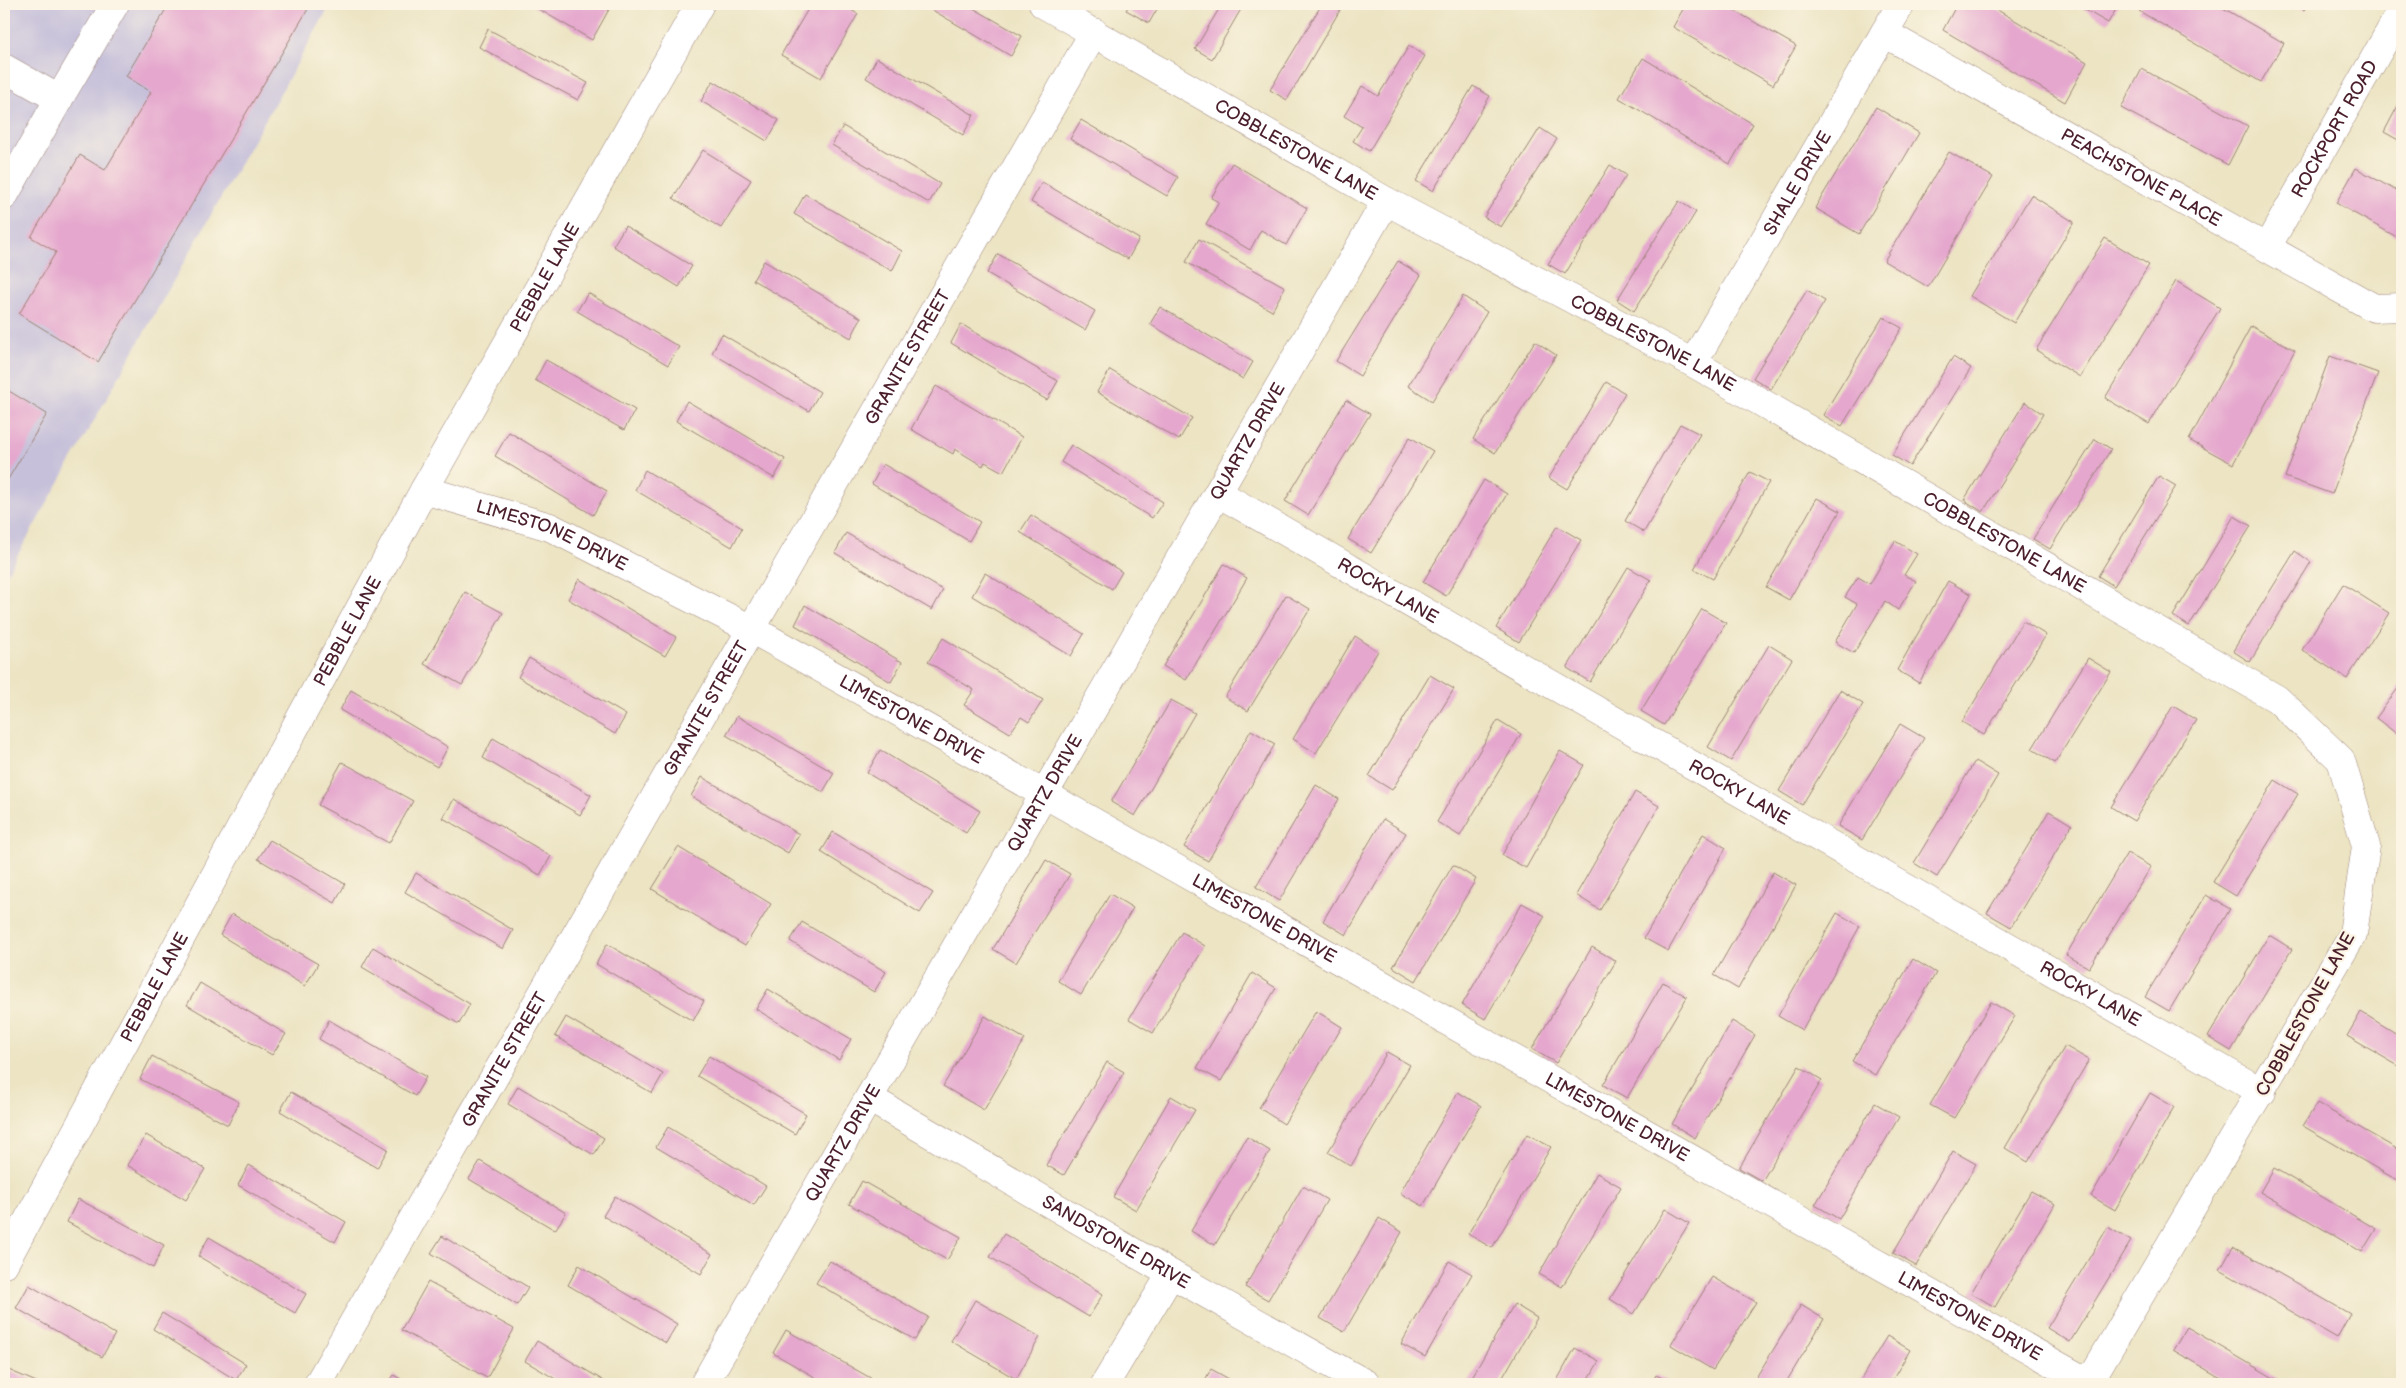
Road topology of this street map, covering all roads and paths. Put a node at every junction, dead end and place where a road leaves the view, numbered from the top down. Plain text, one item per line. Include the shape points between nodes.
1 (115, 4) edge
2 (700, 4) edge
3 (1043, 4) edge
4 (1901, 4) edge
5 (2402, 10) edge
6 (1094, 32) junction
7 (1884, 33) junction
8 (4, 68) edge
9 (59, 99) junction
10 (4, 196) edge
11 (1386, 201) junction
12 (2267, 247) junction
13 (2402, 306) edge
14 (1693, 364) junction
15 (424, 490) junction
16 (1218, 493) junction
17 (753, 630) junction
18 (1043, 795) junction
19 (2262, 1092) junction
20 (869, 1098) junction
21 (4, 1264) edge
22 (1171, 1274) junction
23 (318, 1384) edge
24 (704, 1384) edge
25 (1105, 1384) edge
26 (1366, 1384) edge
27 (2088, 1384) edge

1 - 9 street
2 - 15 street, PEBBLE LANE
3 - 6 street, COBBLESTONE LANE
4 - 7 street, SHALE DRIVE
5 - 12 street, ROCKPORT ROAD
6 - 11 street, COBBLESTONE LANE
6 - 17 street, GRANITE STREET
7 - 12 street, PEACHSTONE PLACE
7 - 14 street, SHALE DRIVE
8 - 9 street
9 - 10 street
11 - 14 street, COBBLESTONE LANE
11 - 16 street, QUARTZ DRIVE
12 - 13 street, PEACHSTONE PLACE via 2374,308
14 - 19 street, COBBLESTONE LANE via 2277,699 2341,760 2366,846 2353,934
15 - 17 street, LIMESTONE DRIVE via 550,527
15 - 21 street, PEBBLE LANE
16 - 18 street, QUARTZ DRIVE
16 - 19 street, ROCKY LANE
17 - 18 street, LIMESTONE DRIVE
17 - 23 street, GRANITE STREET
18 - 20 street, QUARTZ DRIVE
18 - 27 street, LIMESTONE DRIVE
19 - 27 street, COBBLESTONE LANE
20 - 22 street, SANDSTONE DRIVE
20 - 24 street, QUARTZ DRIVE
22 - 25 street
22 - 26 street, SANDSTONE DRIVE

